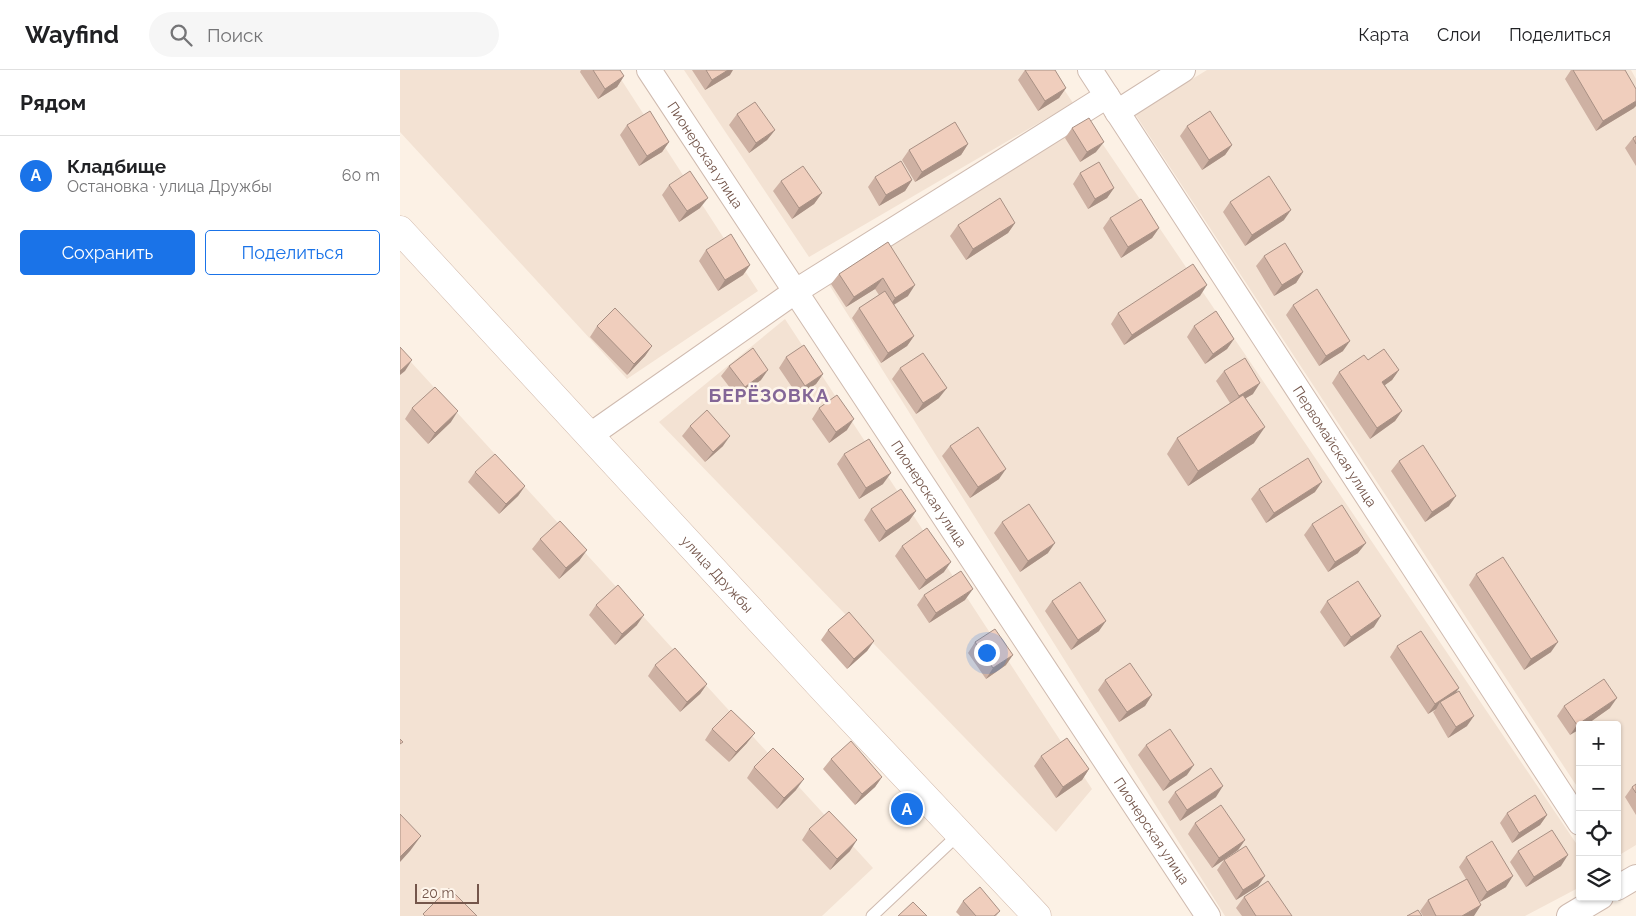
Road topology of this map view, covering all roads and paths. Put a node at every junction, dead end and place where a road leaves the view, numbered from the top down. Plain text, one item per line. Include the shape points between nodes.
1 (649, 70) edge
2 (1090, 70) edge
3 (1183, 70) edge
4 (1112, 104) junction
5 (400, 230) edge
6 (796, 291) junction
7 (589, 436) junction
8 (1576, 817) edge
9 (959, 834) junction
10 (1594, 901) edge
11 (872, 916) edge
12 (1037, 916) edge
13 (1208, 916) edge
14 (1569, 916) edge

1 - 6 street, Пионерская улица
2 - 4 street, Первомайская улица
3 - 4 street
4 - 6 street
4 - 8 street, Первомайская улица
5 - 7 main road, улица Дружбы
6 - 7 street
6 - 13 street, Пионерская улица
7 - 9 main road, улица Дружбы
9 - 11 lane
9 - 12 main road, улица Дружбы
10 - 14 street

